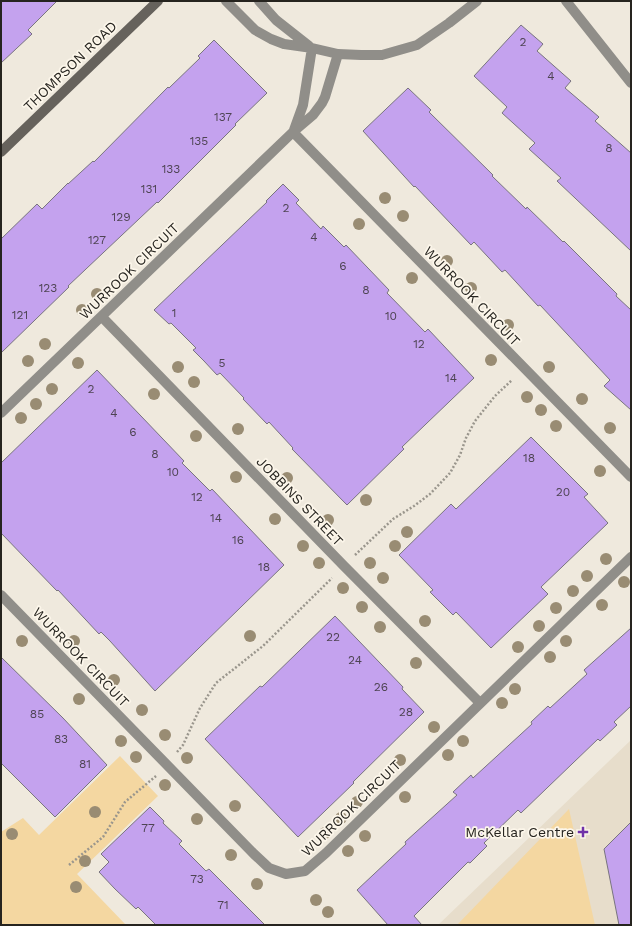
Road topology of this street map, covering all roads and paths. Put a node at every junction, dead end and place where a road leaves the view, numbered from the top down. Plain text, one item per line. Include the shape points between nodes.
1 (158, 1) edge
2 (226, 1) edge
3 (259, 1) edge
4 (477, 1) edge
5 (566, 1) edge
6 (312, 48) junction
7 (338, 54) junction
8 (631, 83) edge
9 (293, 132) junction
10 (1, 152) edge
11 (102, 317) junction
12 (514, 378) dead end
13 (1, 413) edge
14 (631, 477) edge
15 (355, 555) dead end
16 (631, 557) edge
17 (335, 575) dead end
18 (1, 595) edge
19 (480, 703) junction
20 (176, 754) dead end
21 (157, 775) dead end
22 (69, 865) dead end

1 - 10 main road, THOMPSON ROAD
2 - 6 street via 255,30 266,37 284,44
3 - 6 street via 281,24
4 - 7 street via 417,45 382,55
5 - 8 street
6 - 7 street
6 - 9 street, WURROOK CIRCUIT via 303,104
7 - 9 street, WURROOK CIRCUIT via 322,103 313,115
9 - 11 street, WURROOK CIRCUIT
9 - 14 street, WURROOK CIRCUIT
11 - 13 street, WURROOK CIRCUIT
11 - 19 street, JOBBINS STREET
12 - 15 path via 475,421 450,473 430,494 393,519
16 - 19 street, WURROOK CIRCUIT
17 - 20 path via 263,646 216,683
18 - 19 street, WURROOK CIRCUIT via 254,854 269,868 286,874 306,871
21 - 22 path via 124,802 103,837

